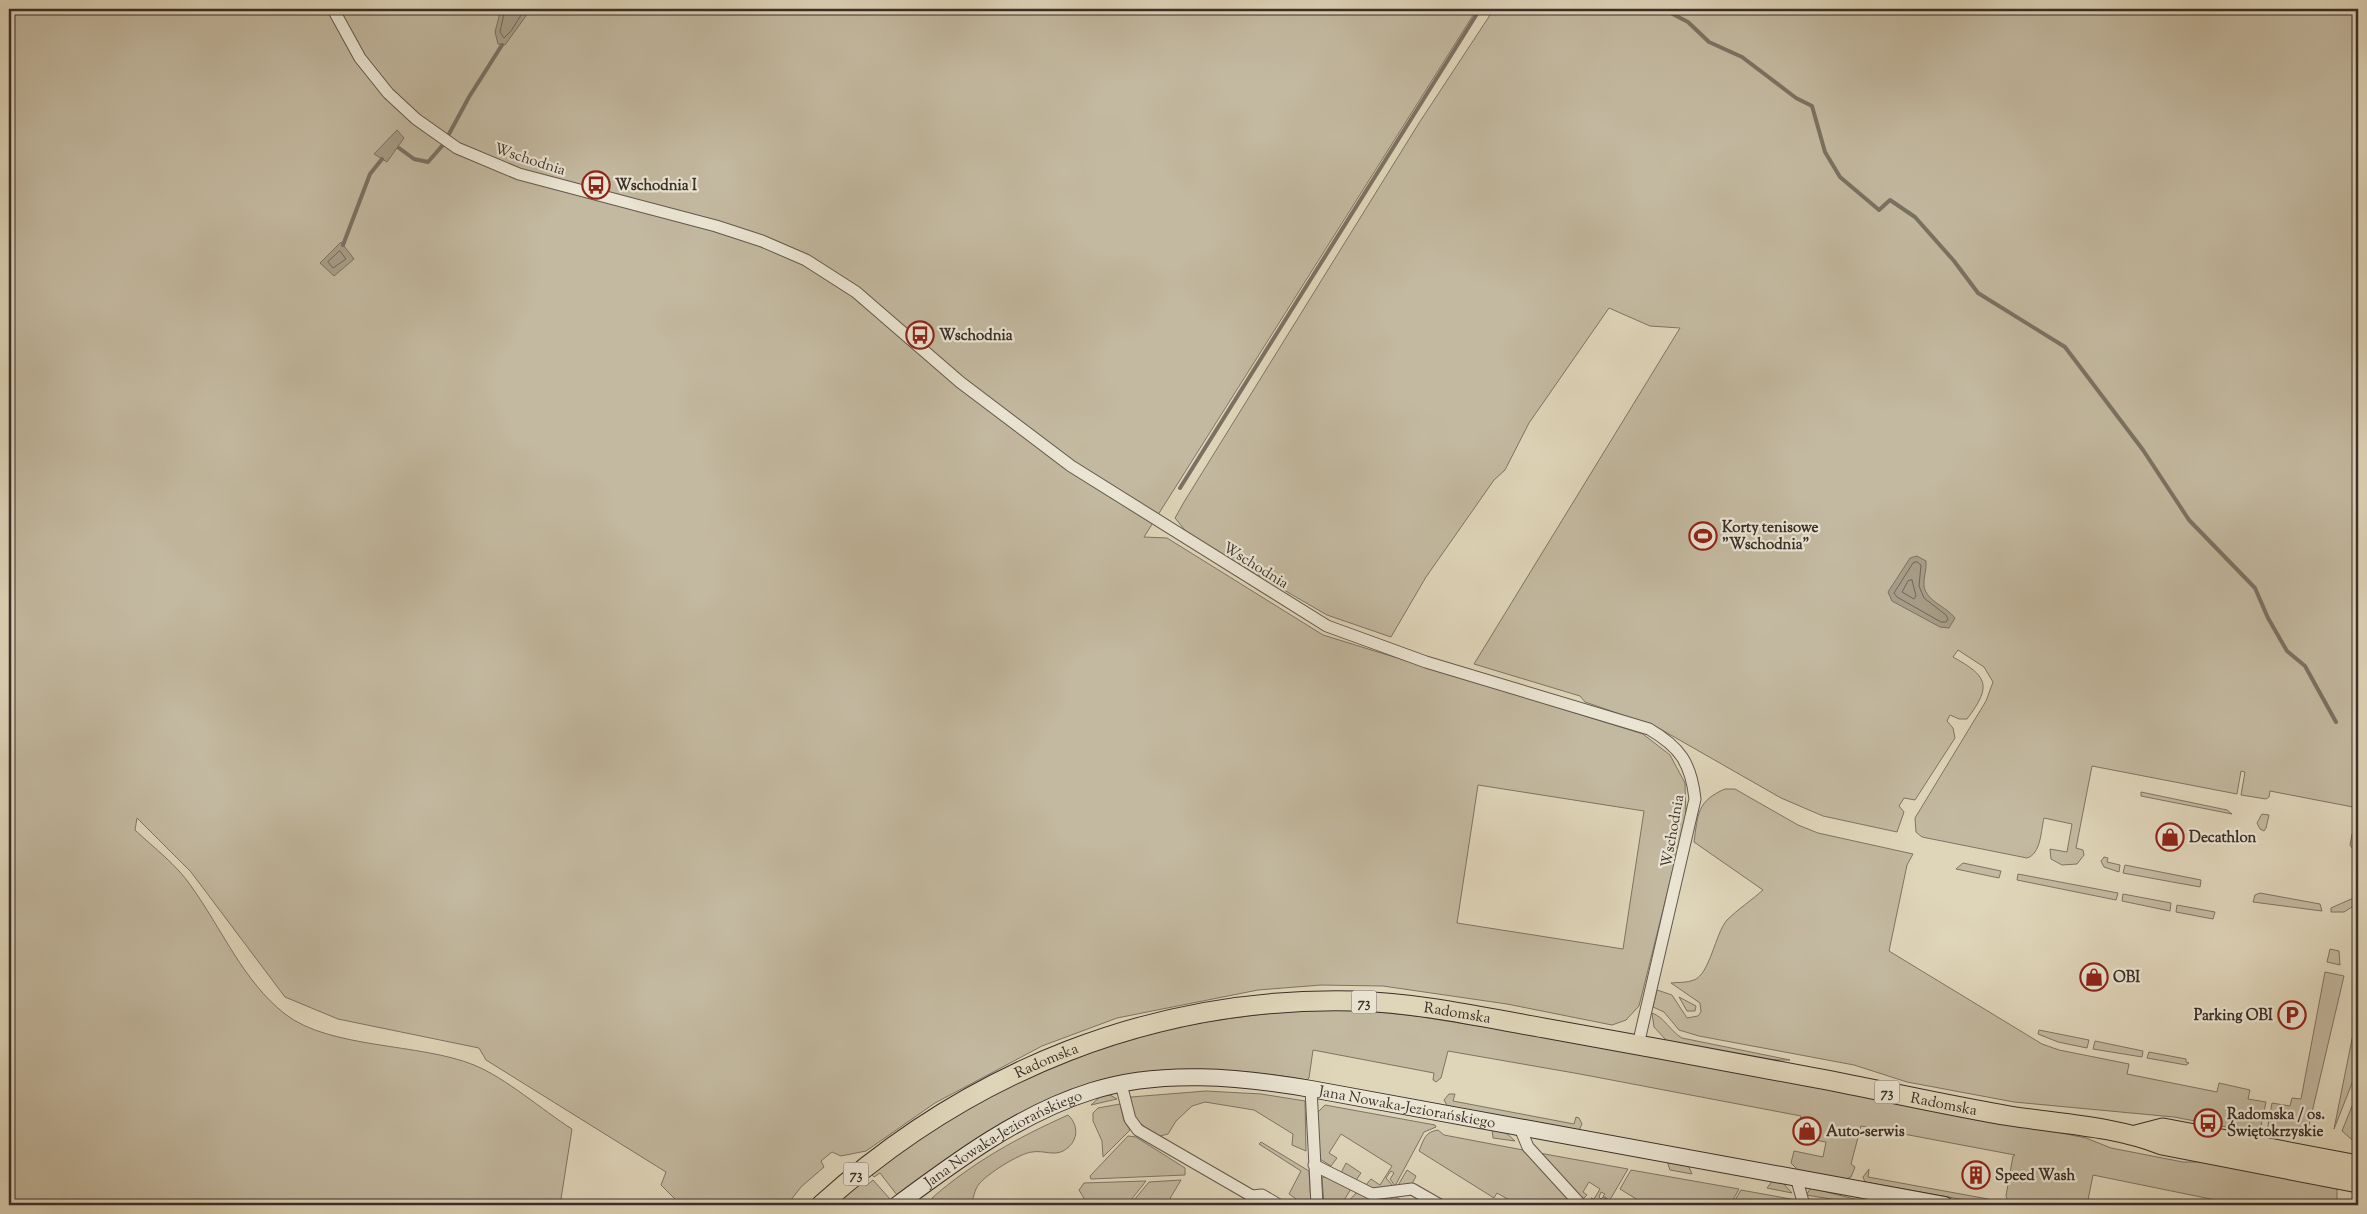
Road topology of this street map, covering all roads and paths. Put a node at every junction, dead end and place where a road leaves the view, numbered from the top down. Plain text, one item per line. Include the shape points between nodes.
1 (333, 9) edge
2 (1638, 1045) junction
3 (1120, 1084) junction
4 (1311, 1089) junction
5 (1520, 1128) junction
6 (2136, 1135) junction
7 (1314, 1165) junction
8 (2358, 1166) edge
9 (1796, 1177) junction
10 (2358, 1183) edge
11 (821, 1205) edge
12 (897, 1205) edge
13 (1279, 1205) edge
14 (1317, 1205) edge
15 (1440, 1205) edge
16 (1581, 1205) edge
17 (1804, 1205) edge
18 (1945, 1205) edge

1 - 2 street, Wschodnia via 360,58 388,93 416,119 457,148 519,174 716,226 806,260 856,292 966,388 1071,466 1327,626 1426,662 1649,729 1667,739 1681,753 1691,772 1695,799
2 - 6 main road, Radomska / 73 via 2006,1115
2 - 11 main road, Radomska / 73 via 1440,1010 1359,1001 1296,1002 1201,1013 1090,1042 979,1091 892,1145
3 - 4 street, Jana Nowaka-Jeziorańskiego via 1175,1078 1217,1078
3 - 12 street, Jana Nowaka-Jeziorańskiego via 1073,1098 990,1139
3 - 13 street via 1130,1118 1138,1130 1252,1196 1262,1195
4 - 5 street, Jana Nowaka-Jeziorańskiego
4 - 7 street
5 - 9 street, Jana Nowaka-Jeziorańskiego
5 - 16 street via 1528,1147
6 - 8 main road, Radomska / 73 via 2163,1128
6 - 10 main road, Radomska / 73 via 2162,1145
7 - 14 street
7 - 15 street via 1372,1194 1412,1189
9 - 17 street
9 - 18 street, Jana Nowaka-Jeziorańskiego

